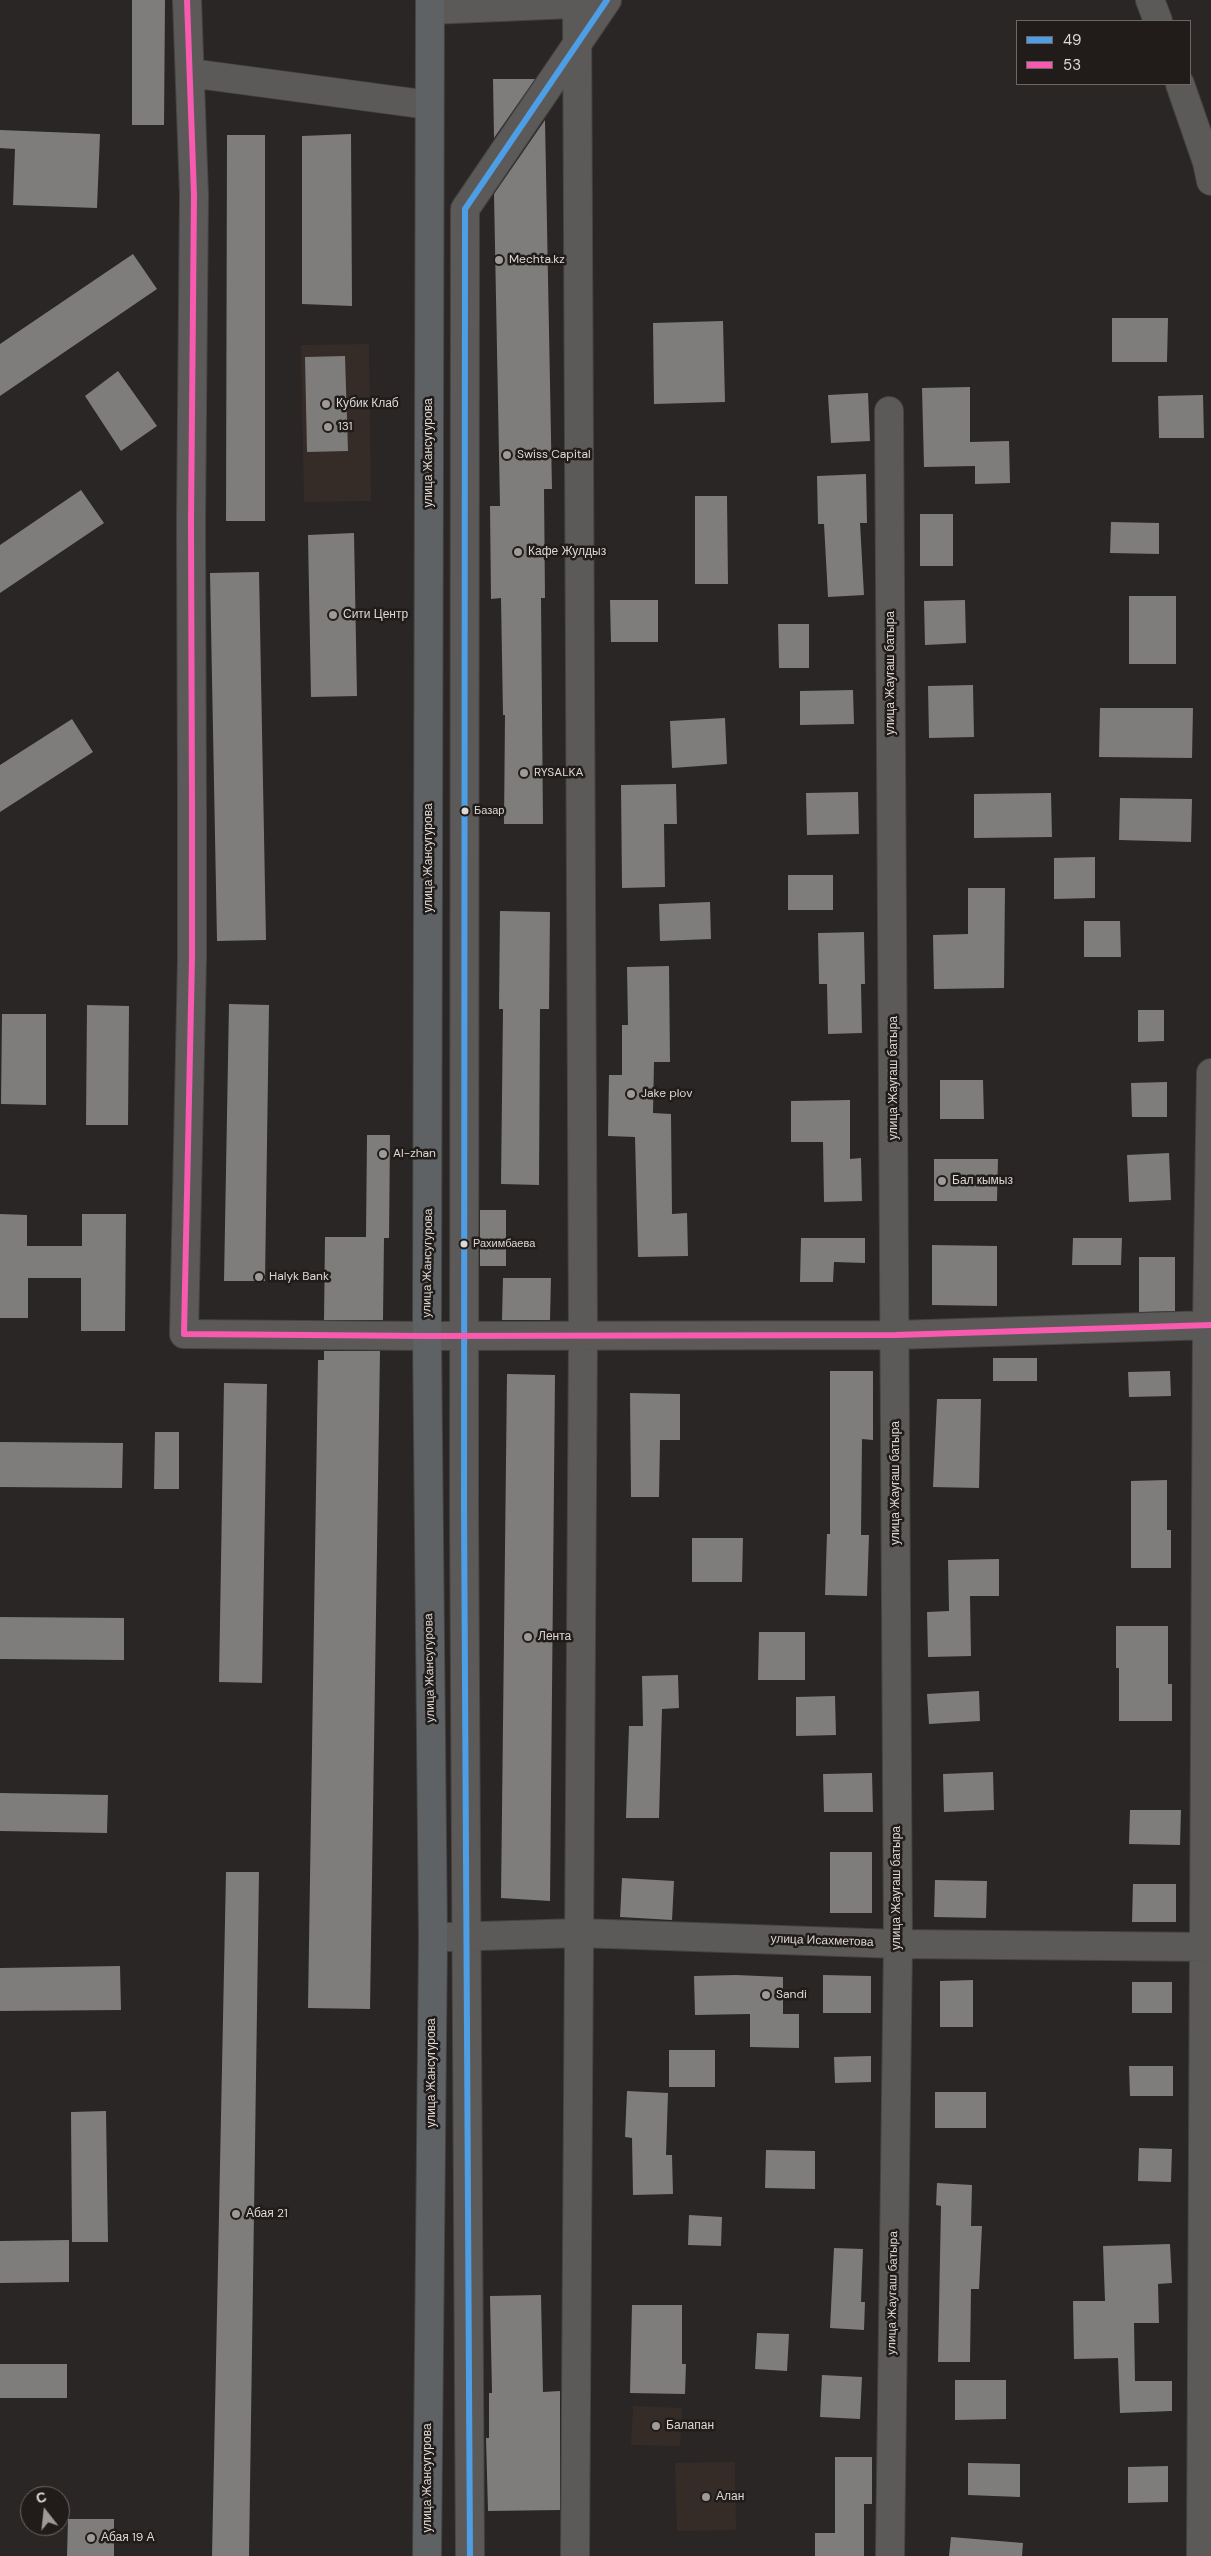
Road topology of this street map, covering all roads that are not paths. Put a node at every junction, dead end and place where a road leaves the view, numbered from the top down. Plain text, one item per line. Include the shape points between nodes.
1 (187, 0) edge
2 (606, 0) edge
3 (620, 0) edge
4 (1150, 0) edge
5 (430, 5) edge
6 (577, 5) junction
7 (1158, 20) edge
8 (190, 73) junction
9 (1180, 85) edge
10 (430, 105) junction
11 (1211, 181) edge
12 (889, 411) dead end
13 (1211, 1073) edge
14 (1209, 1325) edge
15 (896, 1335) junction
16 (427, 1336) junction
17 (583, 1336) junction
18 (579, 1933) junction
19 (433, 1938) junction
20 (898, 1944) junction
21 (1208, 1947) edge
22 (428, 2556) edge
23 (470, 2556) edge
24 (575, 2556) edge
25 (890, 2556) edge
26 (1201, 2556) edge

1 - 8 street
2 - 23 street via 465,209 464,1516
3 - 6 street
4 - 7 street
5 - 6 street
5 - 10 main road, улица Жансугурова
6 - 17 street
8 - 10 street
8 - 16 street via 194,195 190,522 192,958 184,1334
9 - 11 street
10 - 16 main road, улица Жансугурова
12 - 15 street, улица Жаугаш батыра
13 - 14 street
14 - 15 street
14 - 21 street
15 - 17 street
15 - 20 street, улица Жаугаш батыра
16 - 17 street
16 - 19 main road, улица Жансугурова
17 - 18 street
18 - 19 street, улица Исахметова
18 - 20 street, улица Исахметова
18 - 24 street
19 - 22 main road, улица Жансугурова
20 - 21 street, улица Исахметова
20 - 25 street, улица Жаугаш батыра
21 - 26 street

